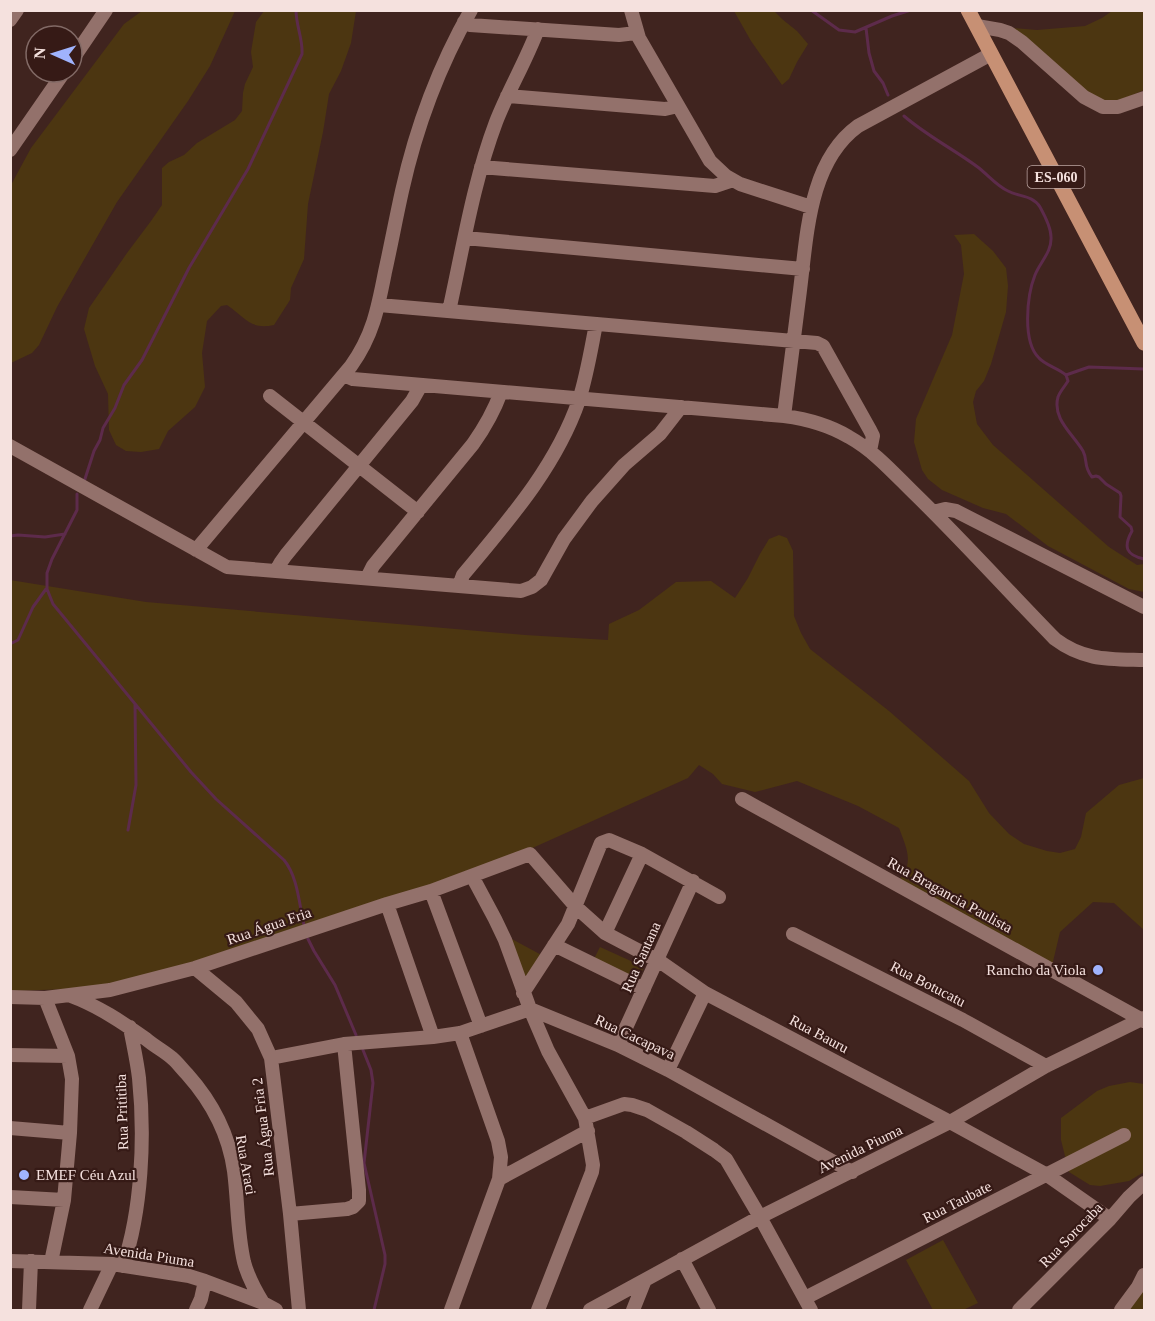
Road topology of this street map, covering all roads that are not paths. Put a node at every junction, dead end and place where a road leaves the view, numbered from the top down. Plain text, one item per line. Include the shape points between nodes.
1 (17, 10) edge
2 (106, 10) edge
3 (631, 10) edge
4 (968, 10) edge
5 (467, 16) edge
6 (10, 20) edge
7 (976, 26) junction
8 (538, 29) junction
9 (636, 33) junction
10 (84, 42) edge
11 (991, 54) junction
12 (56, 84) edge
13 (507, 96) junction
14 (1144, 99) edge
15 (678, 106) junction
16 (10, 150) edge
17 (481, 167) junction
18 (733, 180) junction
19 (811, 207) junction
20 (465, 238) junction
21 (803, 269) junction
22 (378, 305) junction
23 (449, 311) junction
24 (596, 324) junction
25 (1142, 333) edge
26 (794, 340) junction
27 (344, 375) junction
28 (421, 385) junction
29 (501, 392) junction
30 (270, 396) dead end
31 (579, 398) junction
32 (681, 407) junction
33 (784, 416) junction
34 (304, 422) junction
35 (10, 446) edge
36 (870, 451) junction
37 (359, 466) junction
38 (418, 512) junction
39 (933, 512) junction
40 (196, 550) junction
41 (276, 571) junction
42 (367, 578) junction
43 (459, 586) junction
44 (1144, 607) edge
45 (1144, 660) edge
46 (742, 800) dead end
47 (530, 854) joint
48 (642, 854) junction
49 (472, 876) junction
50 (693, 881) junction
51 (431, 891) junction
52 (719, 897) dead end
53 (387, 904) junction
54 (576, 907) junction
55 (605, 933) junction
56 (793, 934) dead end
57 (554, 945) junction
58 (657, 960) junction
59 (195, 968) junction
60 (644, 989) junction
61 (523, 993) junction
62 (705, 993) junction
63 (68, 995) junction
64 (10, 997) edge
65 (45, 998) junction
66 (530, 1009) junction
67 (1144, 1019) edge
68 (481, 1026) junction
69 (130, 1027) junction
70 (460, 1033) junction
71 (433, 1037) junction
72 (344, 1044) junction
73 (618, 1045) junction
74 (10, 1055) edge
75 (68, 1056) junction
76 (271, 1058) junction
77 (1046, 1066) junction
78 (668, 1070) junction
79 (950, 1122) junction
80 (586, 1124) junction
81 (10, 1128) edge
82 (70, 1133) junction
83 (1124, 1135) dead end
84 (852, 1172) junction
85 (1047, 1175) junction
86 (499, 1179) junction
87 (1144, 1183) edge
88 (10, 1197) edge
89 (64, 1200) junction
90 (290, 1214) junction
91 (760, 1217) junction
92 (1110, 1219) junction
93 (682, 1259) junction
94 (10, 1261) edge
95 (30, 1261) junction
96 (51, 1262) junction
97 (117, 1265) junction
98 (1144, 1275) edge
99 (645, 1280) junction
100 (205, 1281) junction
101 (263, 1304) junction
102 (808, 1304) edge
103 (29, 1311) edge
104 (90, 1311) edge
105 (196, 1311) edge
106 (276, 1311) edge
107 (299, 1311) edge
108 (451, 1311) edge
109 (538, 1311) edge
110 (590, 1311) edge
111 (633, 1311) edge
112 (709, 1311) edge
113 (1019, 1311) edge
114 (1121, 1311) edge

1 - 6 street
2 - 10 street
3 - 9 street
4 - 7 main road, ES-060
5 - 8 street via 470,25
5 - 22 street via 440,73 416,139
7 - 11 main road, ES-060
7 - 14 street via 1009,33 1084,97 1103,106 1118,107
8 - 9 street
8 - 13 street
9 - 15 street
11 - 19 street via 851,131 829,158
11 - 25 main road, ES-060
12 - 16 street
13 - 15 street via 665,109
13 - 17 street
15 - 18 street via 710,161
17 - 18 street via 715,186
17 - 20 street
18 - 19 street
19 - 21 street
20 - 21 street
20 - 23 street
21 - 26 street
22 - 23 street
22 - 27 street via 364,346
23 - 24 street
24 - 26 street
24 - 31 street
26 - 33 street
26 - 36 street via 823,346 873,436
27 - 28 street
27 - 34 street
28 - 29 street
28 - 37 street
29 - 31 street
29 - 38 street via 473,444
30 - 34 street
31 - 32 street
31 - 43 street via 543,473 463,575
32 - 33 street
32 - 43 street via 660,434 624,465 592,501 537,584 521,591
33 - 36 street via 837,430
34 - 37 street
34 - 40 street
35 - 40 street
36 - 39 street
37 - 38 street
37 - 41 street
38 - 42 street
39 - 44 street via 945,508 957,511
39 - 45 street via 1062,645 1094,658
40 - 41 street via 227,567
41 - 42 street
42 - 43 street
46 - 67 street, Rua Bragancia Paulista
47 - 49 street, Rua Água Fria
47 - 54 street, Rua Bauru
48 - 50 street
48 - 54 street via 609,840 601,843
48 - 55 street
49 - 51 street, Rua Água Fria
49 - 61 street via 505,940
50 - 52 street
50 - 58 street, Rua Santana
51 - 53 street, Rua Água Fria
51 - 68 street
53 - 59 street, Rua Água Fria
53 - 71 street
54 - 55 street, Rua Bauru
54 - 57 street
55 - 58 street, Rua Bauru
56 - 77 street, Rua Botucatu
57 - 60 street
57 - 61 street
58 - 60 street, Rua Santana
58 - 62 street, Rua Bauru
59 - 63 street, Rua Água Fria via 110,990
59 - 76 street, Rua Água Fria 2 via 236,1002 258,1029
60 - 73 street, Rua Santana
61 - 66 street
62 - 78 street
62 - 79 street, Rua Bauru
63 - 65 street, Rua Água Fria
63 - 69 street, Rua Araci
64 - 65 street, Rua Água Fria
65 - 75 street
66 - 68 street
66 - 73 street, Rua Cacapava
66 - 80 street
67 - 77 street, Avenida Piuma
68 - 70 street
69 - 97 street, Rua Prititiba via 139,1075 142,1138 128,1250
69 - 101 street, Rua Araci via 173,1058 212,1107 230,1150 244,1263
70 - 71 street
70 - 86 street via 498,1142
71 - 72 street
72 - 76 street
72 - 90 street via 359,1202 347,1209
73 - 78 street, Rua Cacapava
74 - 75 street
75 - 82 street via 72,1079
76 - 90 street, Rua Água Fria 2
77 - 79 street, Avenida Piuma
78 - 84 street, Rua Cacapava
79 - 84 street, Avenida Piuma
79 - 85 street, Rua Bauru
80 - 86 street
80 - 91 street via 624,1104 647,1110 726,1159
80 - 109 street via 594,1165
81 - 82 street
82 - 89 street
83 - 85 street, Rua Taubate
84 - 91 street, Avenida Piuma
85 - 92 street, Rua Bauru
85 - 102 street, Rua Taubate
86 - 108 street
87 - 92 street, Rua Sorocaba
88 - 89 street
89 - 96 street
90 - 107 street, Rua Água Fria 2
91 - 93 street, Avenida Piuma
91 - 102 street
92 - 113 street, Rua Sorocaba
93 - 99 street, Avenida Piuma
93 - 112 street
94 - 95 street, Avenida Piuma
95 - 96 street, Avenida Piuma
95 - 103 street
96 - 97 street, Avenida Piuma
97 - 100 street, Avenida Piuma
97 - 104 street, Rua Prititiba
98 - 114 street
99 - 110 street, Avenida Piuma
99 - 111 street
100 - 101 street, Avenida Piuma
100 - 105 street
101 - 106 street, Avenida Piuma

